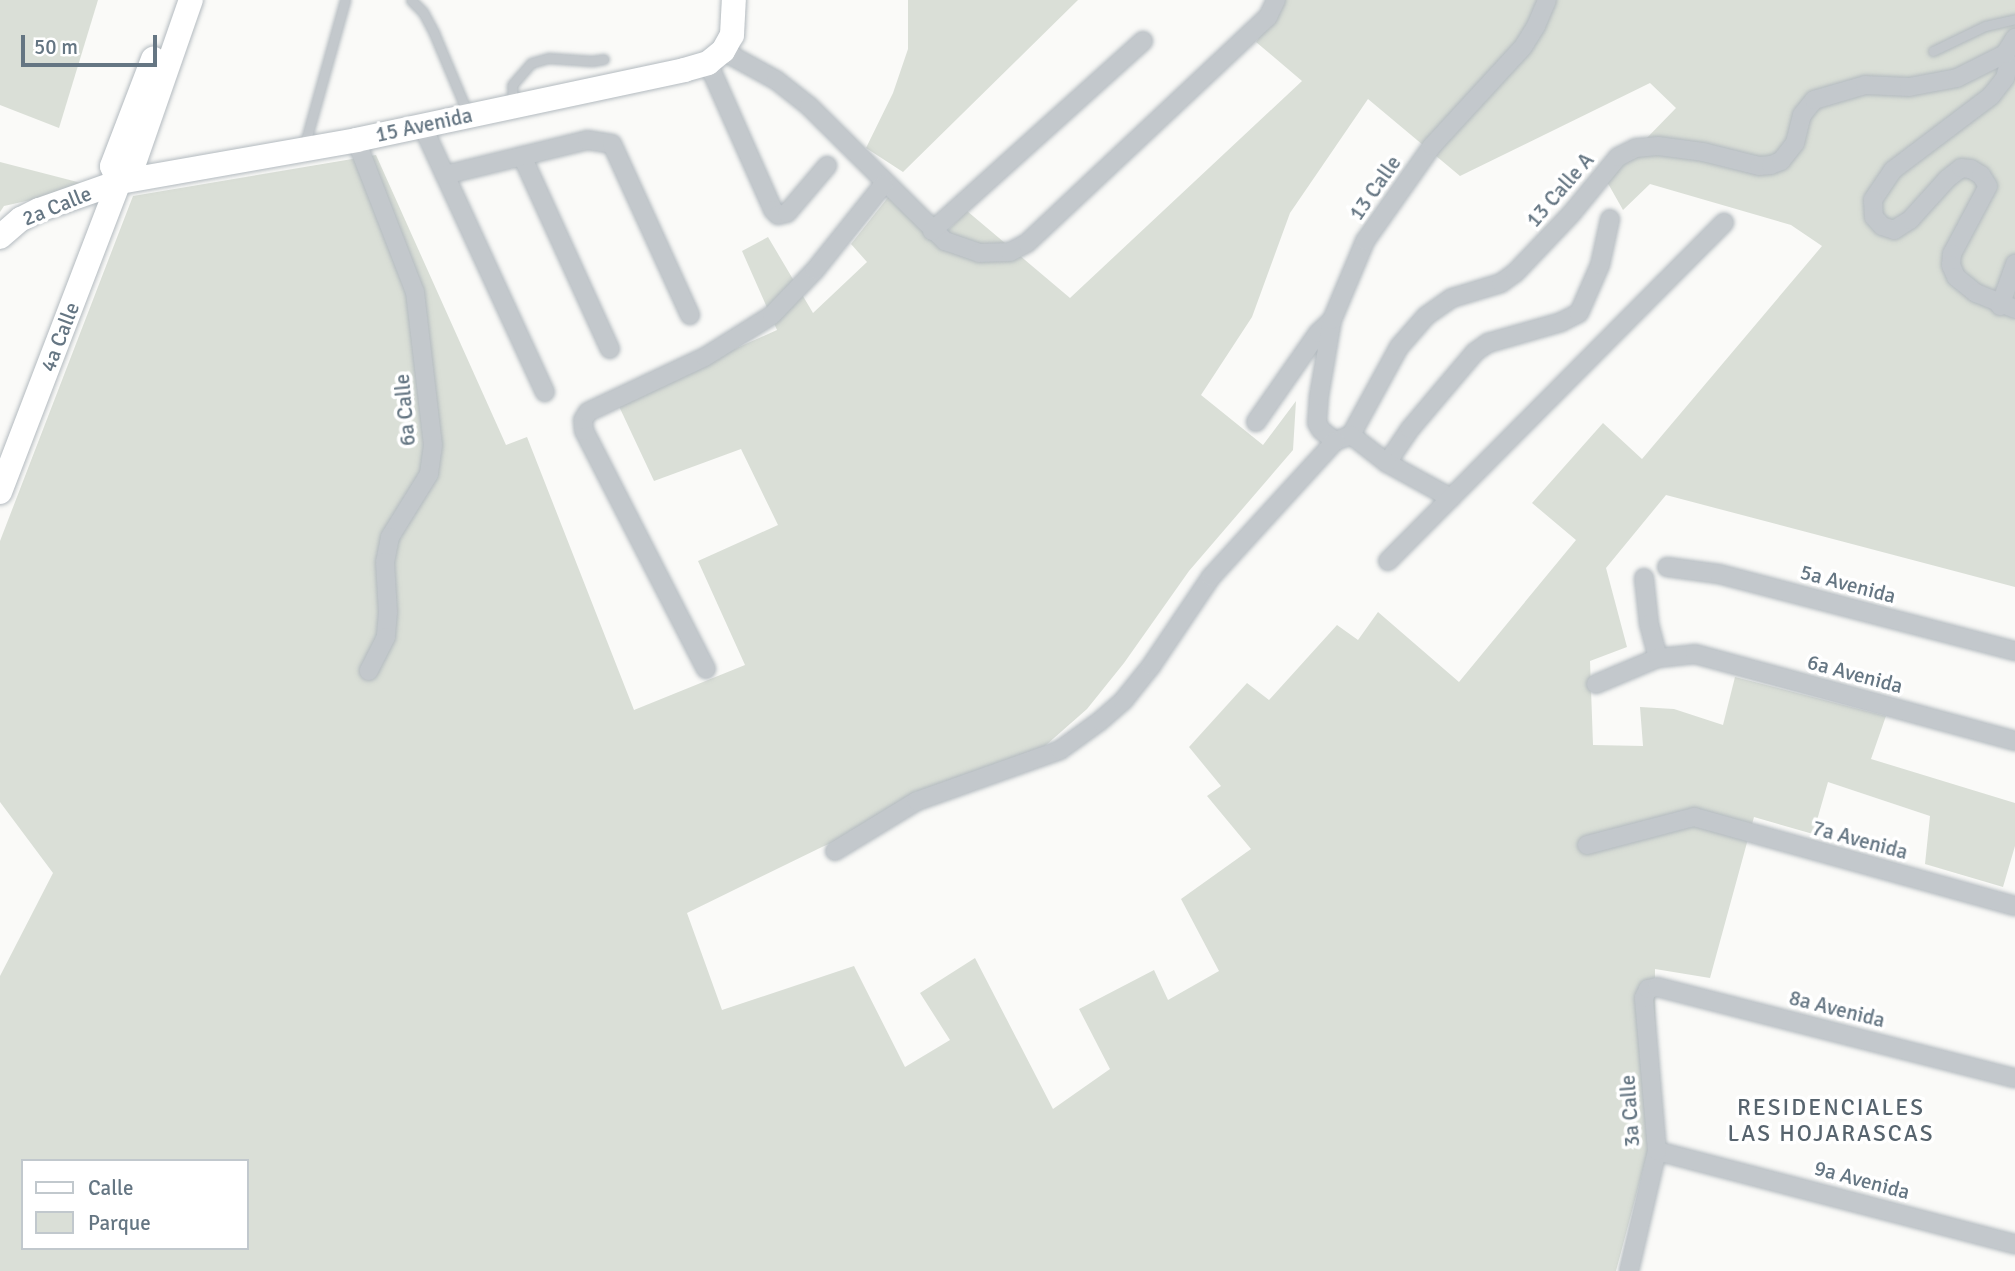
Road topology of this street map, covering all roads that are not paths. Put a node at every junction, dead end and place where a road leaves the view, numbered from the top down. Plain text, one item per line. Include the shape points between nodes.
1 (176, 0) edge
2 (191, 0) edge
3 (345, 0) edge
4 (411, 0) edge
5 (734, 0) edge
6 (1276, 0) edge
7 (1547, 0) edge
8 (2015, 19) edge
9 (2015, 37) edge
10 (1143, 41) dead end
11 (1933, 51) dead end
12 (2005, 54) junction
13 (716, 57) junction
14 (604, 58) dead end
15 (513, 106) junction
16 (469, 116) junction
17 (422, 125) junction
18 (356, 139) junction
19 (304, 148) junction
20 (522, 156) junction
21 (827, 166) dead end
22 (445, 175) junction
23 (119, 182) junction
24 (884, 184) junction
25 (1610, 219) dead end
26 (1724, 223) dead end
27 (932, 231) junction
28 (0, 237) edge
29 (2015, 264) edge
30 (2008, 307) edge
31 (690, 315) dead end
32 (1332, 320) junction
33 (610, 349) dead end
34 (545, 392) dead end
35 (1256, 422) dead end
36 (1338, 437) junction
37 (1387, 463) junction
38 (0, 492) edge
39 (1451, 498) junction
40 (1388, 561) dead end
41 (1667, 567) dead end
42 (1644, 578) dead end
43 (2015, 652) edge
44 (1658, 658) junction
45 (706, 669) dead end
46 (369, 671) dead end
47 (1596, 684) dead end
48 (2015, 741) edge
49 (1587, 845) dead end
50 (835, 851) dead end
51 (2015, 905) edge
52 (1648, 989) joint
53 (2015, 1078) edge
54 (1657, 1151) junction
55 (2015, 1244) edge
56 (1629, 1271) edge

1 - 23 street via 112,166
2 - 23 street via 132,169
3 - 19 lane
4 - 16 lane via 434,33
5 - 13 street via 732,35
6 - 27 street via 1268,17 1027,243 1010,252 979,253 945,241
7 - 32 street, 13 Calle via 1522,47 1432,146 1365,241
8 - 11 lane via 1984,26
9 - 12 street
10 - 27 street
12 - 30 street via 2005,78 1992,96 1894,170 1873,200 1874,217 1894,230 1961,169 1981,176 1988,186 1952,254 1951,265 1956,277
12 - 36 street, 13 Calle A via 1957,78 1909,87 1865,85 1815,100 1802,116 1795,142 1782,161 1771,165 1658,146 1636,148 1618,157 1516,273 1501,283 1452,298 1426,316 1399,346
13 - 15 street, 15 Avenida via 684,71
13 - 21 street via 773,211 778,215 787,212
13 - 24 street via 776,80 809,106
14 - 15 lane via 549,58 531,64 512,85
15 - 16 street, 15 Avenida
16 - 17 street, 15 Avenida
17 - 18 street, 15 Avenida
17 - 22 street
18 - 19 street, 15 Avenida
18 - 46 street, 6a Calle via 415,292 433,445 429,474 390,537 385,562 386,637
19 - 23 street, 15 Avenida
20 - 22 street
20 - 31 street via 587,140 612,144
20 - 33 street
22 - 34 street
23 - 28 street, 2a Calle via 39,210
23 - 38 street, 4a Calle
24 - 27 street
24 - 45 street via 815,271 772,315 705,357 588,412 583,420 584,430
25 - 37 street via 1600,265 1579,313 1488,343 1475,352
26 - 39 street
29 - 30 street
32 - 35 street
32 - 36 street, 13 Calle via 1318,423
36 - 37 street
36 - 50 street via 1211,577 1152,666 1100,721 1060,750 917,801
37 - 39 street
39 - 40 street
41 - 43 street, 5a Avenida via 1706,571
42 - 44 street
44 - 47 street
44 - 48 street, 6a Avenida via 1695,654
49 - 51 street, 7a Avenida via 1694,817
52 - 53 street, 8a Avenida
52 - 54 street, 3a Calle via 1644,999
54 - 55 street, 9a Avenida
54 - 56 street, 3a Calle

